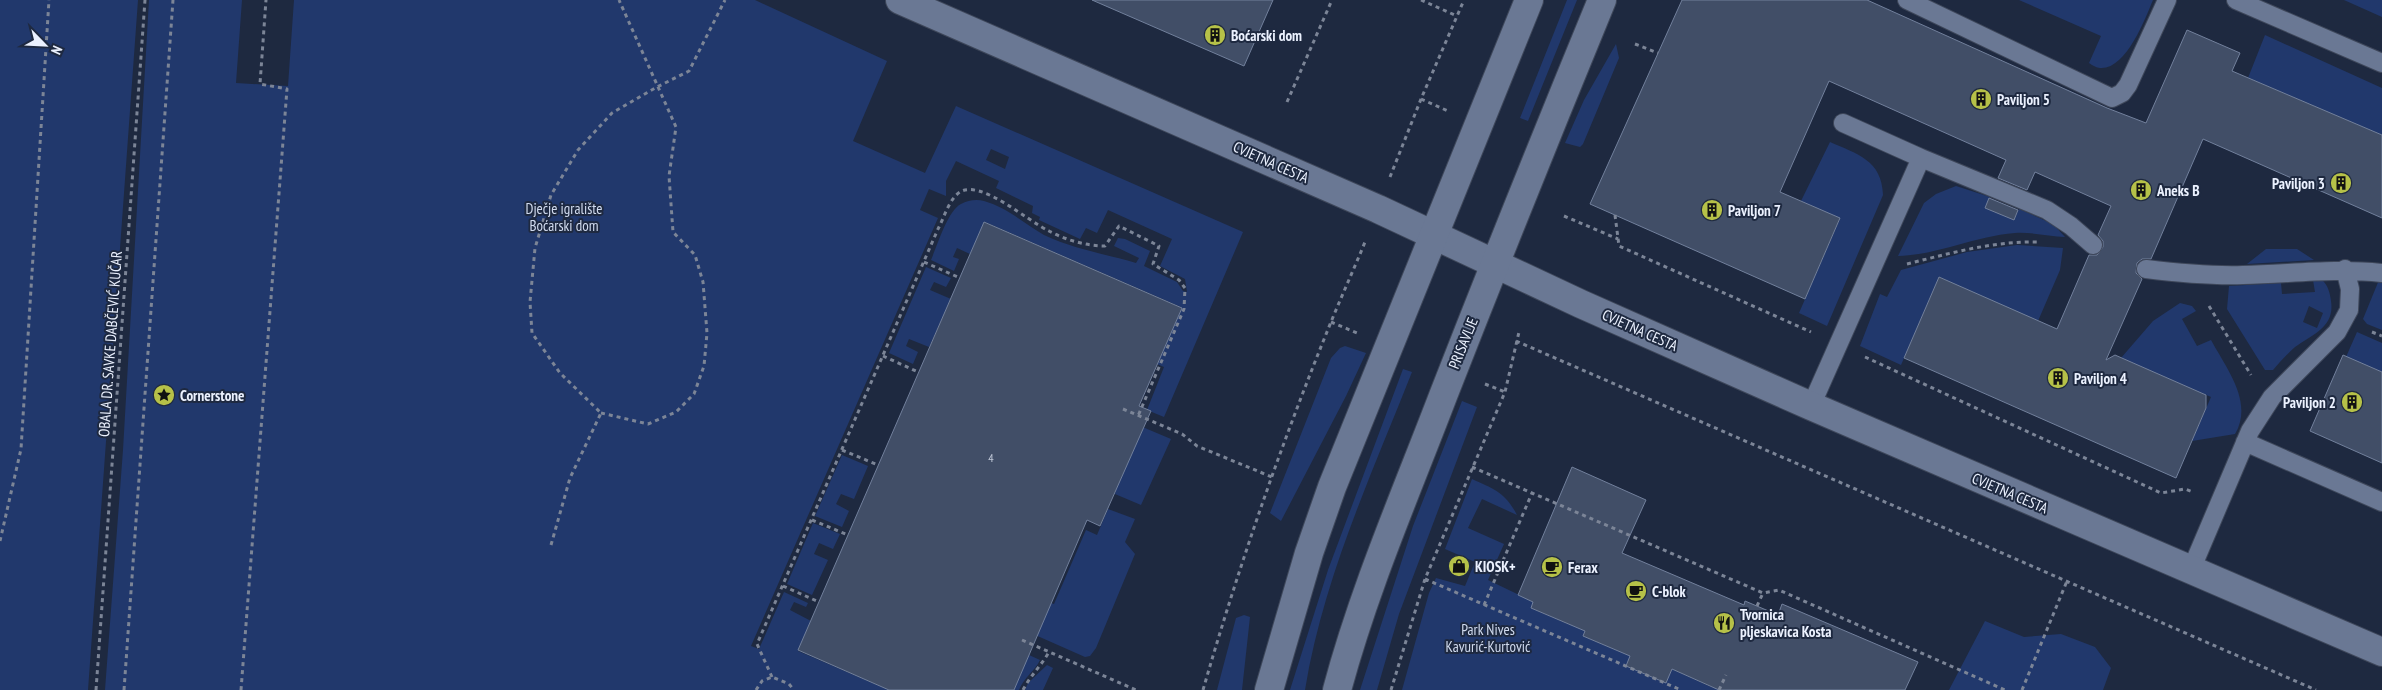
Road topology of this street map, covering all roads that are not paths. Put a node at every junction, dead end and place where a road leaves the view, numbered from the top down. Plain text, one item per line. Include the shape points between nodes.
1 (900, 0) edge
2 (1529, 0) edge
3 (1602, 0) edge
4 (1907, 0) edge
5 (2167, 0) edge
6 (2236, 0) edge
7 (2382, 63) edge
8 (1843, 123) dead end
9 (1921, 158) junction
10 (1434, 235) junction
11 (2089, 242) road end
12 (1495, 263) junction
13 (2146, 269) dead end
14 (2345, 269) junction
15 (2382, 273) edge
16 (1811, 406) junction
17 (2246, 442) junction
18 (2382, 502) edge
19 (2191, 570) junction
20 (2382, 652) edge
21 (1269, 690) edge
22 (1337, 690) edge

1 - 10 street, CVJETNA CESTA
2 - 10 street
3 - 12 street, PRISAVLJE
4 - 5 lane via 2112,98 2128,85
6 - 7 lane
8 - 9 lane
9 - 11 lane via 2047,210
9 - 16 lane
10 - 12 street, CVJETNA CESTA
10 - 21 street via 1332,487
12 - 16 street, CVJETNA CESTA
12 - 22 street, PRISAVLJE via 1390,532
13 - 14 lane via 2242,275
14 - 15 lane
14 - 17 lane via 2350,289 2349,310 2337,332 2268,404
16 - 19 street, CVJETNA CESTA
17 - 18 lane
17 - 19 lane
19 - 20 street, CVJETNA CESTA

